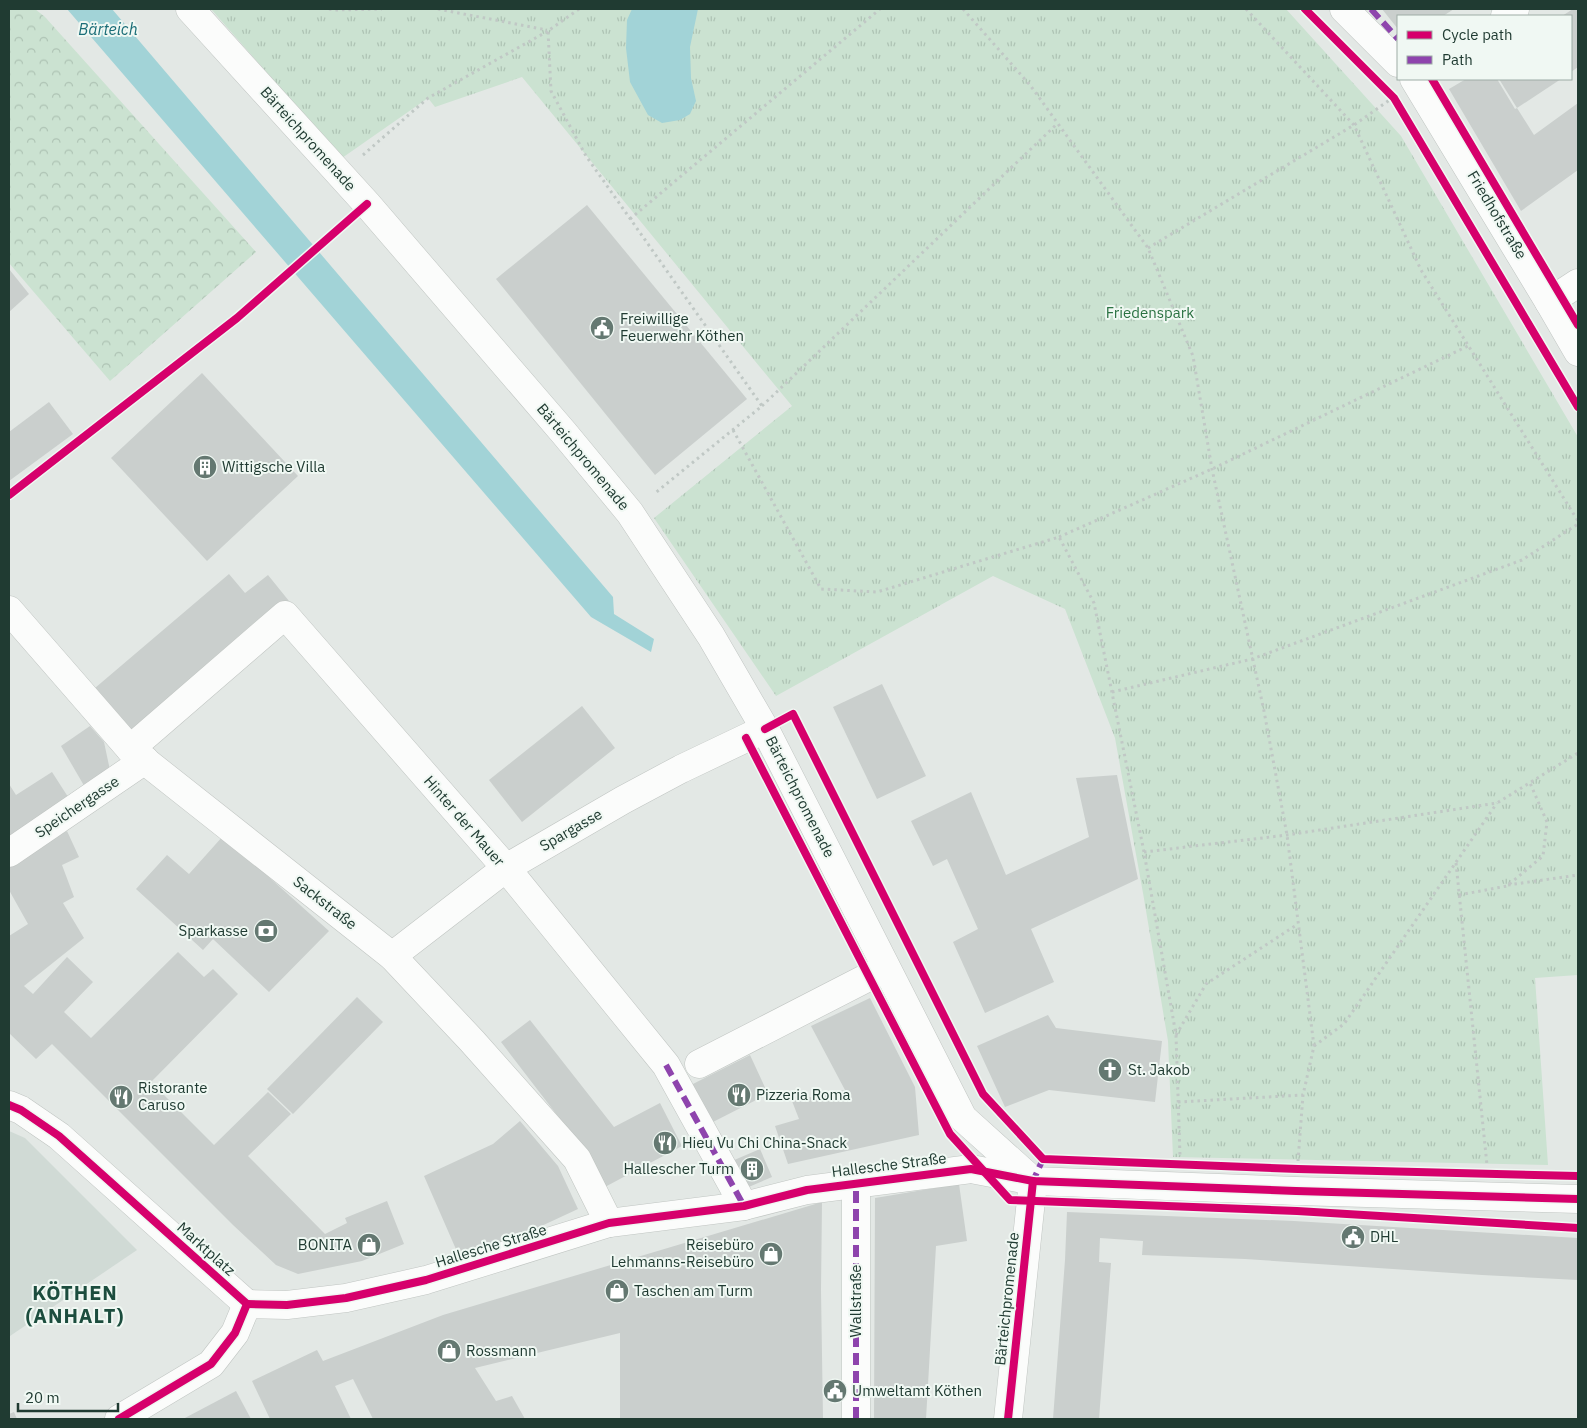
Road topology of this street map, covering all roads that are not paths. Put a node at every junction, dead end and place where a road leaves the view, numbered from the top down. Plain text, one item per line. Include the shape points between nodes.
1 (190, 9) edge
2 (1344, 9) edge
3 (1397, 62) edge
4 (1415, 80) edge
5 (1578, 283) edge
6 (1549, 302) junction
7 (1578, 352) edge
8 (9, 610) edge
9 (765, 729) junction
10 (138, 755) junction
11 (9, 853) edge
12 (506, 868) junction
13 (392, 956) junction
14 (886, 968) junction
15 (699, 1064) dead end
16 (9, 1105) edge
17 (1033, 1181) junction
18 (856, 1183) junction
19 (1578, 1199) edge
20 (744, 1206) junction
21 (609, 1224) junction
22 (246, 1304) junction
23 (119, 1419) edge
24 (856, 1419) edge
25 (1008, 1419) edge

1 - 9 street, Bärteichpromenade via 341,175 630,513 711,636
2 - 3 street
4 - 6 street, Friedhofstraße
5 - 6 street
6 - 7 street, Friedhofstraße
8 - 10 street, Sackstraße
9 - 12 street, Spargasse via 623,800
9 - 14 street, Bärteichpromenade
10 - 11 street, Speichergasse
10 - 12 street, Hinter der Mauer via 285,615
10 - 13 street, Sackstraße
12 - 13 street, Spargasse
12 - 20 street, Hinter der Mauer via 666,1065
13 - 21 street, Sackstraße via 578,1159
14 - 15 street
14 - 17 street, Bärteichpromenade via 962,1118
16 - 22 street, Marktplatz via 59,1136
17 - 18 street, Hallesche Straße via 971,1169
17 - 19 street, Hallesche Straße
17 - 25 street, Bärteichpromenade
18 - 20 street, Hallesche Straße via 807,1190
18 - 24 street, Wallstraße
20 - 21 street, Hallesche Straße
21 - 22 street, Hallesche Straße via 417,1282 336,1299 287,1305
22 - 23 street via 235,1333 212,1364

